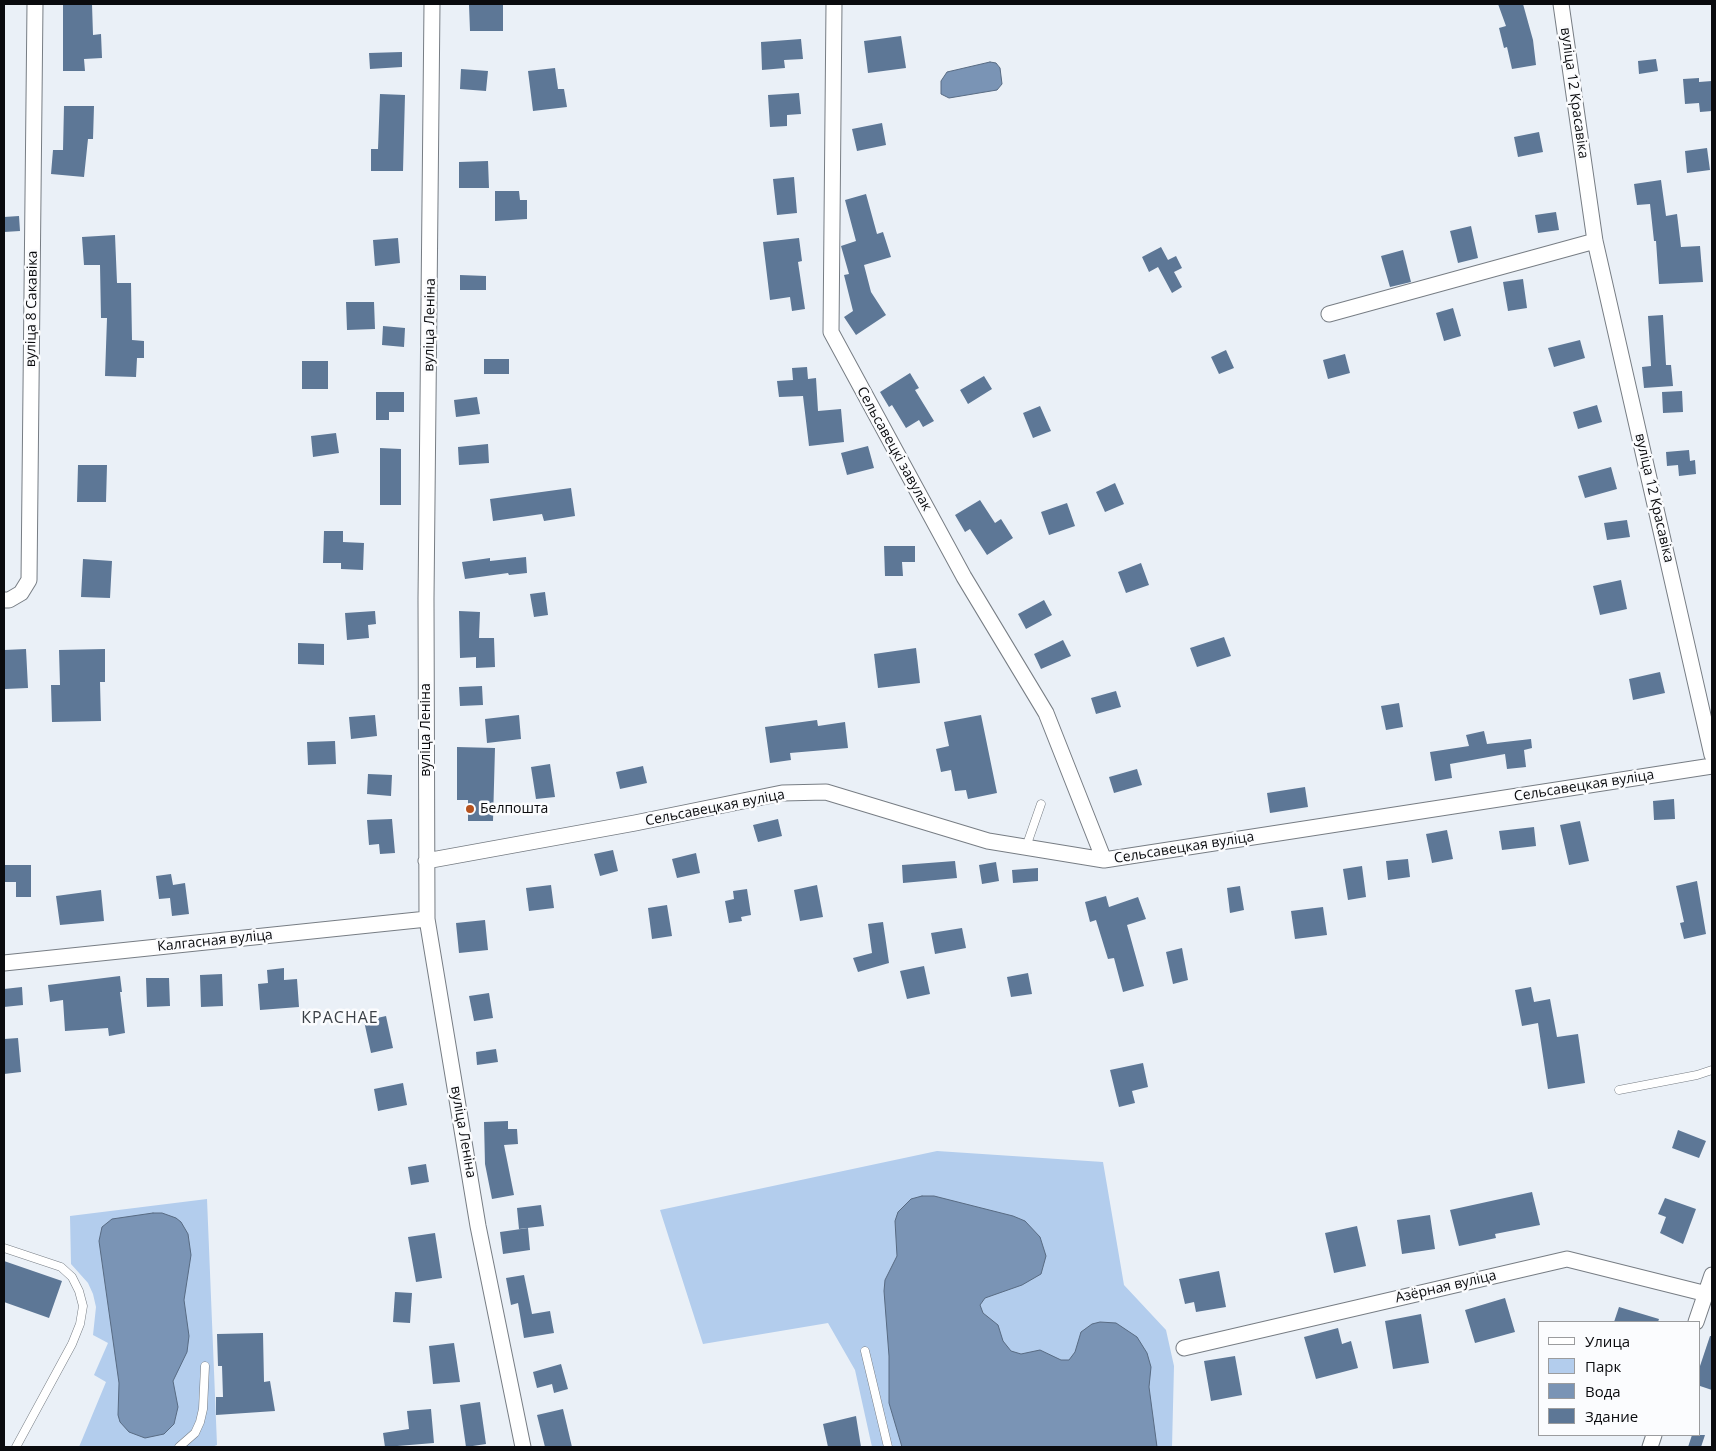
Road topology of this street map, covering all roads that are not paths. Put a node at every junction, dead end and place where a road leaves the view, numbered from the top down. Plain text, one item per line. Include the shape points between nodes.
1 (35, 4) edge
2 (432, 4) edge
3 (834, 4) edge
4 (1561, 4) edge
5 (1595, 241) junction
6 (1328, 314) dead end
7 (4, 600) edge
8 (1712, 755) edge
9 (1712, 766) edge
10 (1041, 804) dead end
11 (1026, 847) junction
12 (1104, 860) junction
13 (426, 862) junction
14 (427, 919) junction
15 (4, 963) edge
16 (1712, 1070) edge
17 (1619, 1090) dead end
18 (4, 1248) edge
19 (1712, 1275) edge
20 (1706, 1294) junction
21 (1696, 1321) edge
22 (1184, 1348) dead end
23 (864, 1351) dead end
24 (205, 1366) dead end
25 (16, 1447) edge
26 (178, 1447) edge
27 (523, 1447) edge
28 (888, 1447) edge

1 - 7 street, вуліца 8 Сакавіка via 29,580 21,592
2 - 13 street, вуліца Леніна via 426,492
3 - 12 street, Сельсавецкі завулак via 830,332 964,577 1046,713
4 - 5 street, вуліца 12 Красавіка
5 - 6 street
5 - 8 street, вуліца 12 Красавіка
9 - 12 street, Сельсавецкая вуліца
10 - 11 lane
11 - 12 street, Сельсавецкая вуліца
11 - 13 street, Сельсавецкая вуліца via 988,841 826,792 782,793
13 - 14 street, вуліца Леніна
14 - 15 street, Калгасная вуліца
14 - 27 street, вуліца Леніна via 478,1226
16 - 17 lane
18 - 25 lane via 61,1267 72,1277 83,1306 72,1344
19 - 20 street
20 - 21 street
20 - 22 street, Азёрная вуліца via 1567,1259
23 - 28 lane
24 - 26 lane via 200,1422 195,1433

